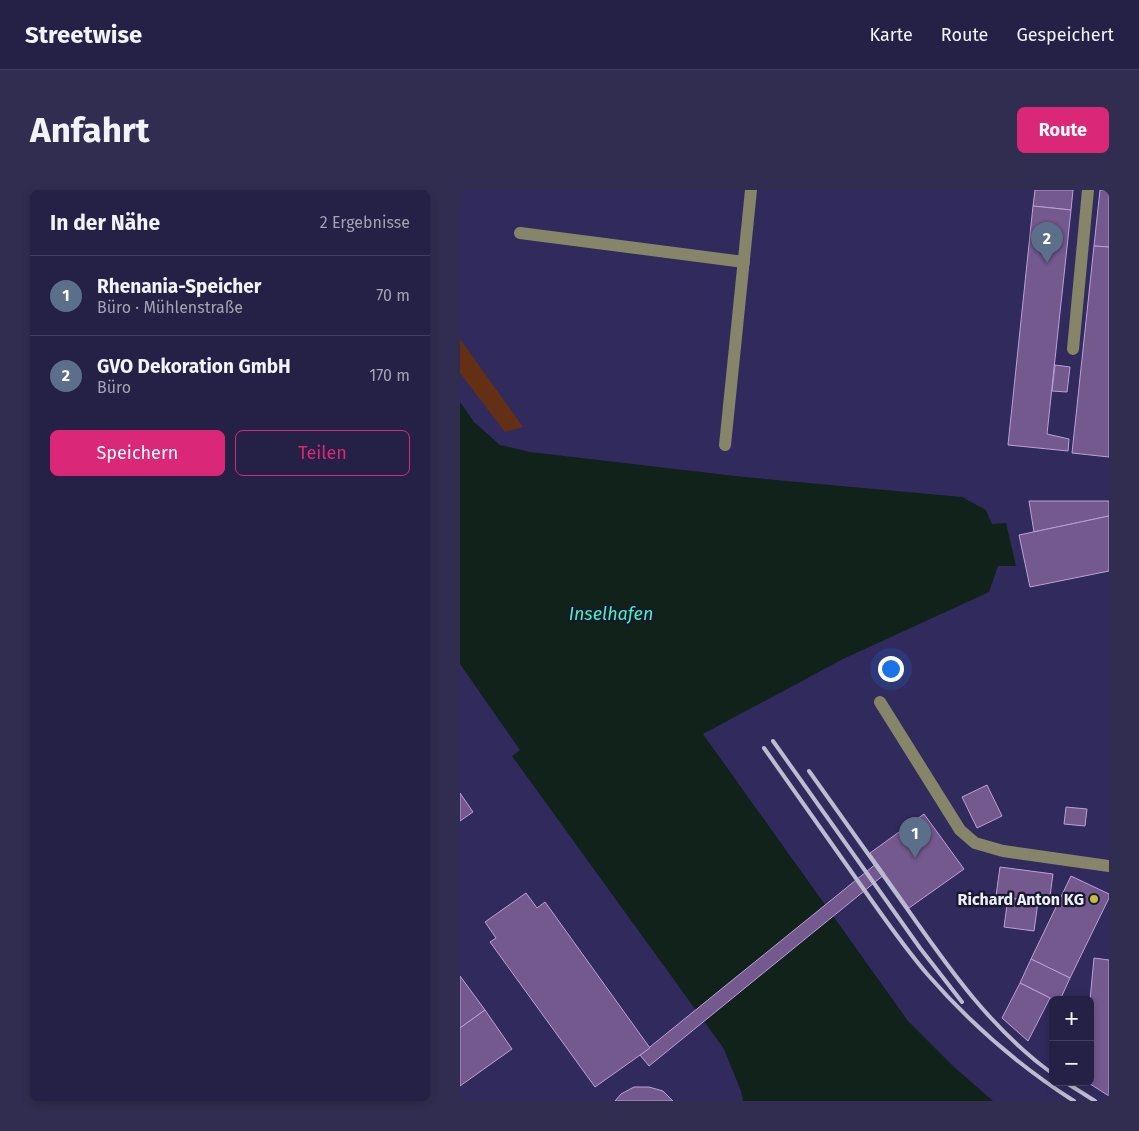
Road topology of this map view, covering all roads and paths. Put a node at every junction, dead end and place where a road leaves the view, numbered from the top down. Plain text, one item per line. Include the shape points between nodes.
1 (751, 190) edge
2 (1088, 190) edge
3 (520, 233) dead end
4 (744, 262) junction
5 (1073, 349) dead end
6 (726, 445) dead end
7 (880, 702) dead end
8 (1109, 866) edge

1 - 4 street
2 - 5 street
3 - 4 street
4 - 6 street
7 - 8 street via 960,830 975,843 1003,851

